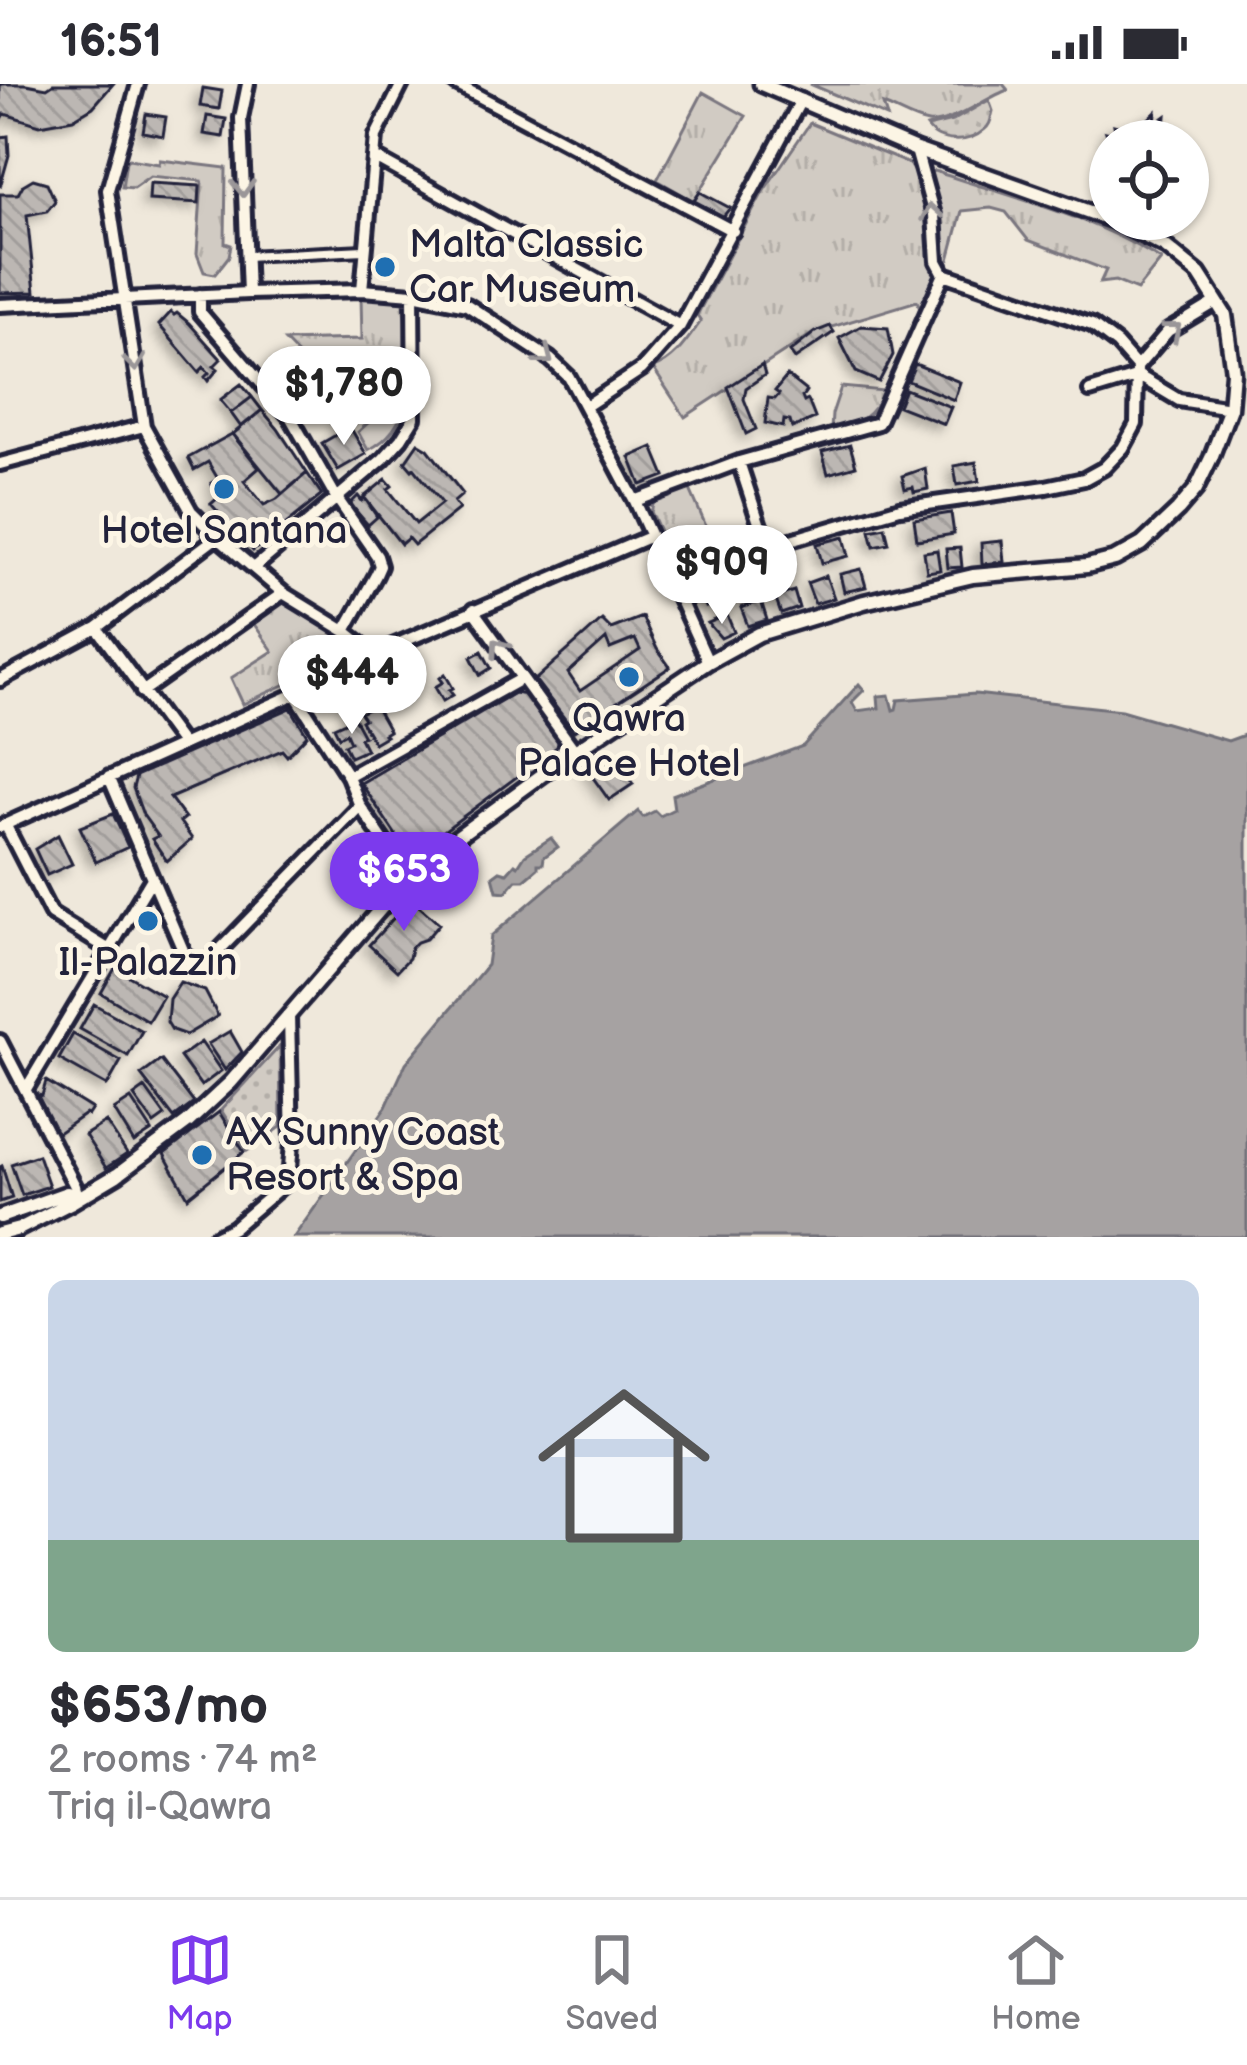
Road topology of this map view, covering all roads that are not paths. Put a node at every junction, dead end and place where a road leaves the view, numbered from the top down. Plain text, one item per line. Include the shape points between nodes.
1 (138, 84) edge
2 (248, 84) edge
3 (402, 84) edge
4 (456, 84) edge
5 (761, 84) edge
6 (801, 100) junction
7 (916, 150) junction
8 (374, 158) junction
9 (733, 231) junction
10 (364, 250) junction
11 (246, 256) junction
12 (944, 274) junction
13 (362, 290) junction
14 (248, 293) junction
15 (412, 293) junction
16 (200, 295) junction
17 (125, 299) junction
18 (1216, 302) junction
19 (0, 304) edge
20 (680, 326) junction
21 (1138, 372) junction
22 (1090, 391) dead end
23 (586, 406) junction
24 (1230, 409) junction
25 (144, 426) junction
26 (739, 462) junction
27 (0, 464) edge
28 (336, 497) junction
29 (635, 501) junction
30 (217, 537) junction
31 (649, 537) junction
32 (767, 547) junction
33 (254, 568) junction
34 (672, 585) junction
35 (283, 593) junction
36 (473, 610) junction
37 (97, 628) junction
38 (345, 632) junction
39 (374, 654) junction
40 (708, 662) junction
41 (521, 679) junction
42 (0, 680) edge
43 (142, 692) junction
44 (296, 694) junction
45 (182, 744) junction
46 (575, 751) junction
47 (348, 776) junction
48 (110, 777) junction
49 (360, 806) junction
50 (3, 825) edge
51 (408, 877) junction
52 (151, 880) junction
53 (108, 949) junction
54 (289, 1016) junction
55 (0, 1043) edge
56 (26, 1089) junction
57 (78, 1197) junction
58 (0, 1217) edge
59 (0, 1234) edge
60 (215, 1237) edge

1 - 17 street via 108,190
2 -> 11 street via 241,118
3 - 8 street
4 - 9 street
5 - 6 street
6 - 7 street
6 - 9 street
12 -> 7 street
7 - 18 street via 1166,247 1199,274
8 - 10 street
8 - 20 street
9 - 20 street
10 - 11 street
10 - 13 street
11 - 14 street
12 - 21 street via 1091,325
12 - 26 street via 878,423
13 - 14 street
13 - 15 street
14 - 16 street
15 -> 23 street via 467,305 514,334 550,359
15 - 28 street via 414,418 382,459
16 - 17 street
16 - 28 street via 200,312 291,418
17 - 19 street
17 -> 25 street
21 -> 18 street via 1168,331
18 - 24 street via 1233,372
20 - 23 street via 642,369
21 - 22 street
21 - 24 street via 1179,400
21 - 32 street via 1136,424 1123,448 1084,479 900,508
23 - 29 street
24 - 40 street via 1196,489 1115,560 973,576 864,602 759,634
25 - 27 street
25 - 30 street via 191,511
26 - 29 street
26 - 32 street
28 - 33 street
28 - 38 street via 380,566
29 - 31 street
30 - 33 street
30 - 37 street
31 - 34 street
31 - 36 street
32 - 34 street
33 - 35 street
34 - 40 street
35 - 38 street
35 - 43 street
36 - 39 street
41 -> 36 street
37 - 42 street
37 - 43 street
38 - 39 street
39 - 44 street
40 - 46 street
41 - 46 street
41 - 47 street
43 - 45 street
44 - 45 street
44 - 47 street
45 - 48 street
46 - 51 street
47 - 49 street
48 - 50 street
48 - 52 street
49 - 51 street
49 - 52 street via 202,967 188,962
50 - 53 street via 51,914
51 - 54 street
52 - 53 street
53 - 56 street
54 - 57 street via 188,1122
54 - 60 street via 289,1180
55 - 56 street
56 - 57 street
57 - 58 street via 67,1193
57 - 59 street

